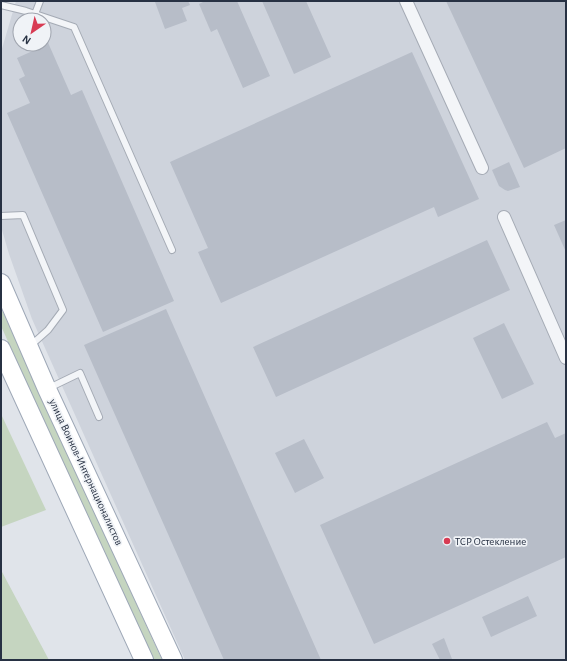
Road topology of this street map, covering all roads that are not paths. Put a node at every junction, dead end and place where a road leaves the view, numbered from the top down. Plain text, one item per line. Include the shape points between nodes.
1 (40, 1) edge
2 (406, 1) edge
3 (1, 5) edge
4 (27, 12) edge
5 (36, 12) edge
6 (52, 20) edge
7 (482, 168) dead end
8 (1, 216) edge
9 (504, 217) dead end
10 (172, 250) dead end
11 (1, 283) edge
12 (29, 347) junction
13 (1, 349) edge
14 (566, 358) edge
15 (47, 389) junction
16 (99, 417) dead end
17 (144, 660) edge
18 (173, 660) edge

1 - 5 lane
2 - 7 street
3 - 4 lane
6 - 10 lane via 74,27
8 - 12 lane via 23,215 63,310 48,330
9 - 14 street
11 - 12 main road, улица Воинов-Интернационалистов
12 - 15 main road, улица Воинов-Интернационалистов
13 - 17 main road
15 - 16 lane via 80,373
15 - 18 main road, улица Воинов-Интернационалистов

